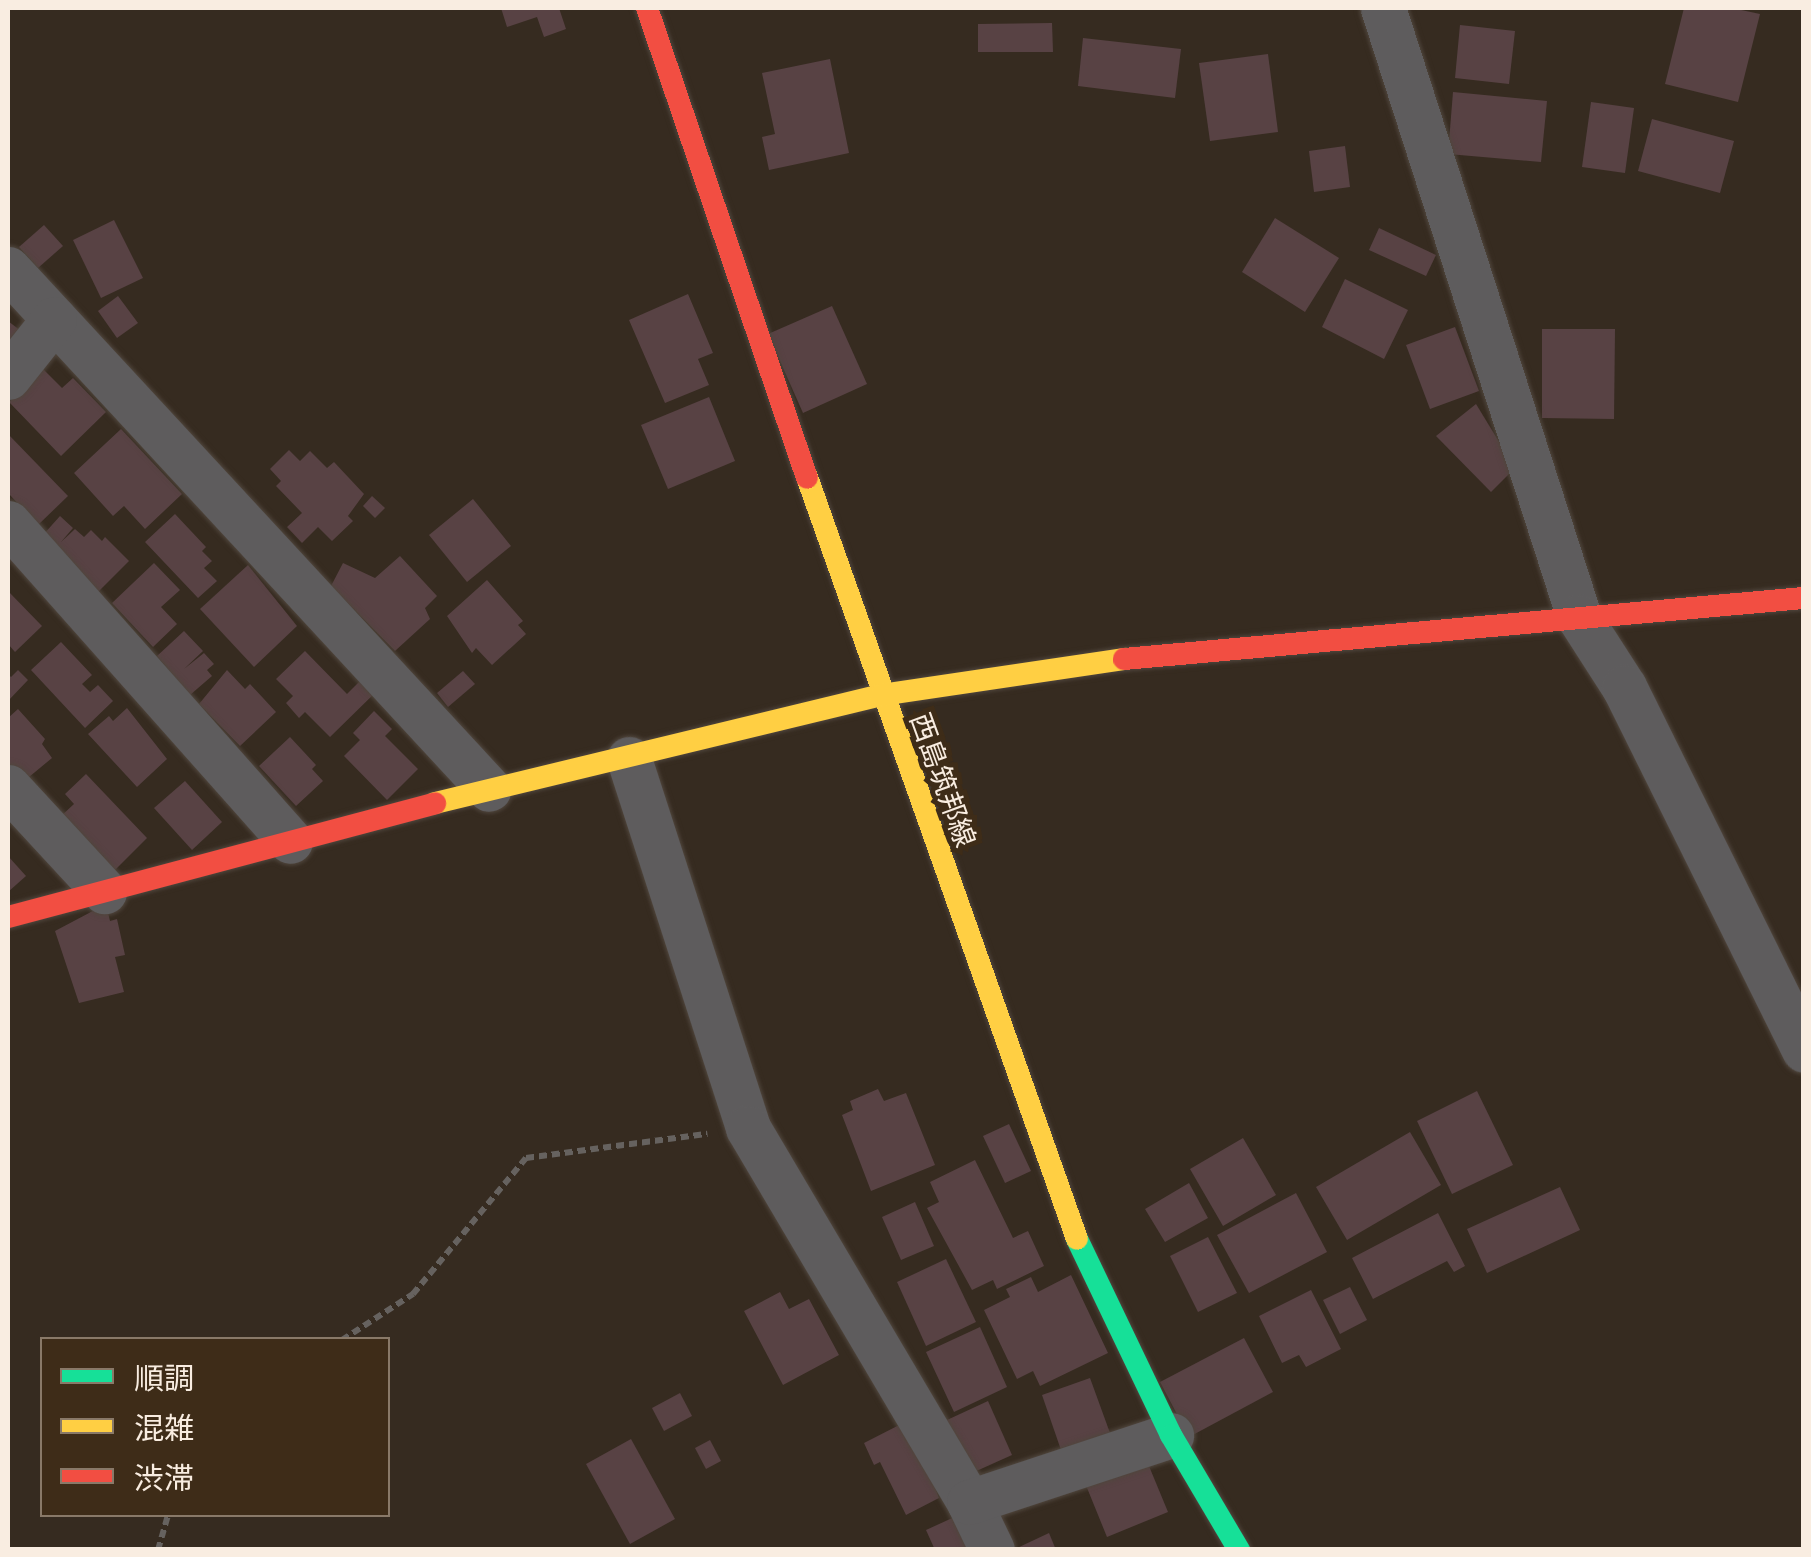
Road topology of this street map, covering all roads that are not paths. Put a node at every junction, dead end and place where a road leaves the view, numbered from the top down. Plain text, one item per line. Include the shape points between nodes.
1 (647, 8) edge
2 (1382, 8) edge
3 (8, 269) edge
4 (54, 319) junction
5 (8, 378) edge
6 (8, 523) edge
7 (1804, 598) edge
8 (1580, 616) junction
9 (881, 695) junction
10 (629, 759) junction
11 (8, 787) edge
12 (489, 789) junction
13 (290, 841) junction
14 (104, 892) junction
15 (8, 918) edge
16 (1804, 1050) edge
17 (1171, 1435) junction
18 (969, 1502) junction
19 (992, 1550) edge
20 (1238, 1550) edge

1 - 9 street, 西島筑邦線
2 - 8 street
3 - 4 street
4 - 5 street
4 - 12 street
6 - 13 street
7 - 8 street
8 - 9 street via 1141,657
8 - 16 street via 1624,687
9 - 10 street
9 - 17 street, 西島筑邦線 via 1066,1215
10 - 12 street
10 - 18 street via 748,1128
11 - 14 street
12 - 13 street
13 - 14 street
14 - 15 street
17 - 18 street
17 - 20 street, 西島筑邦線
18 - 19 street

